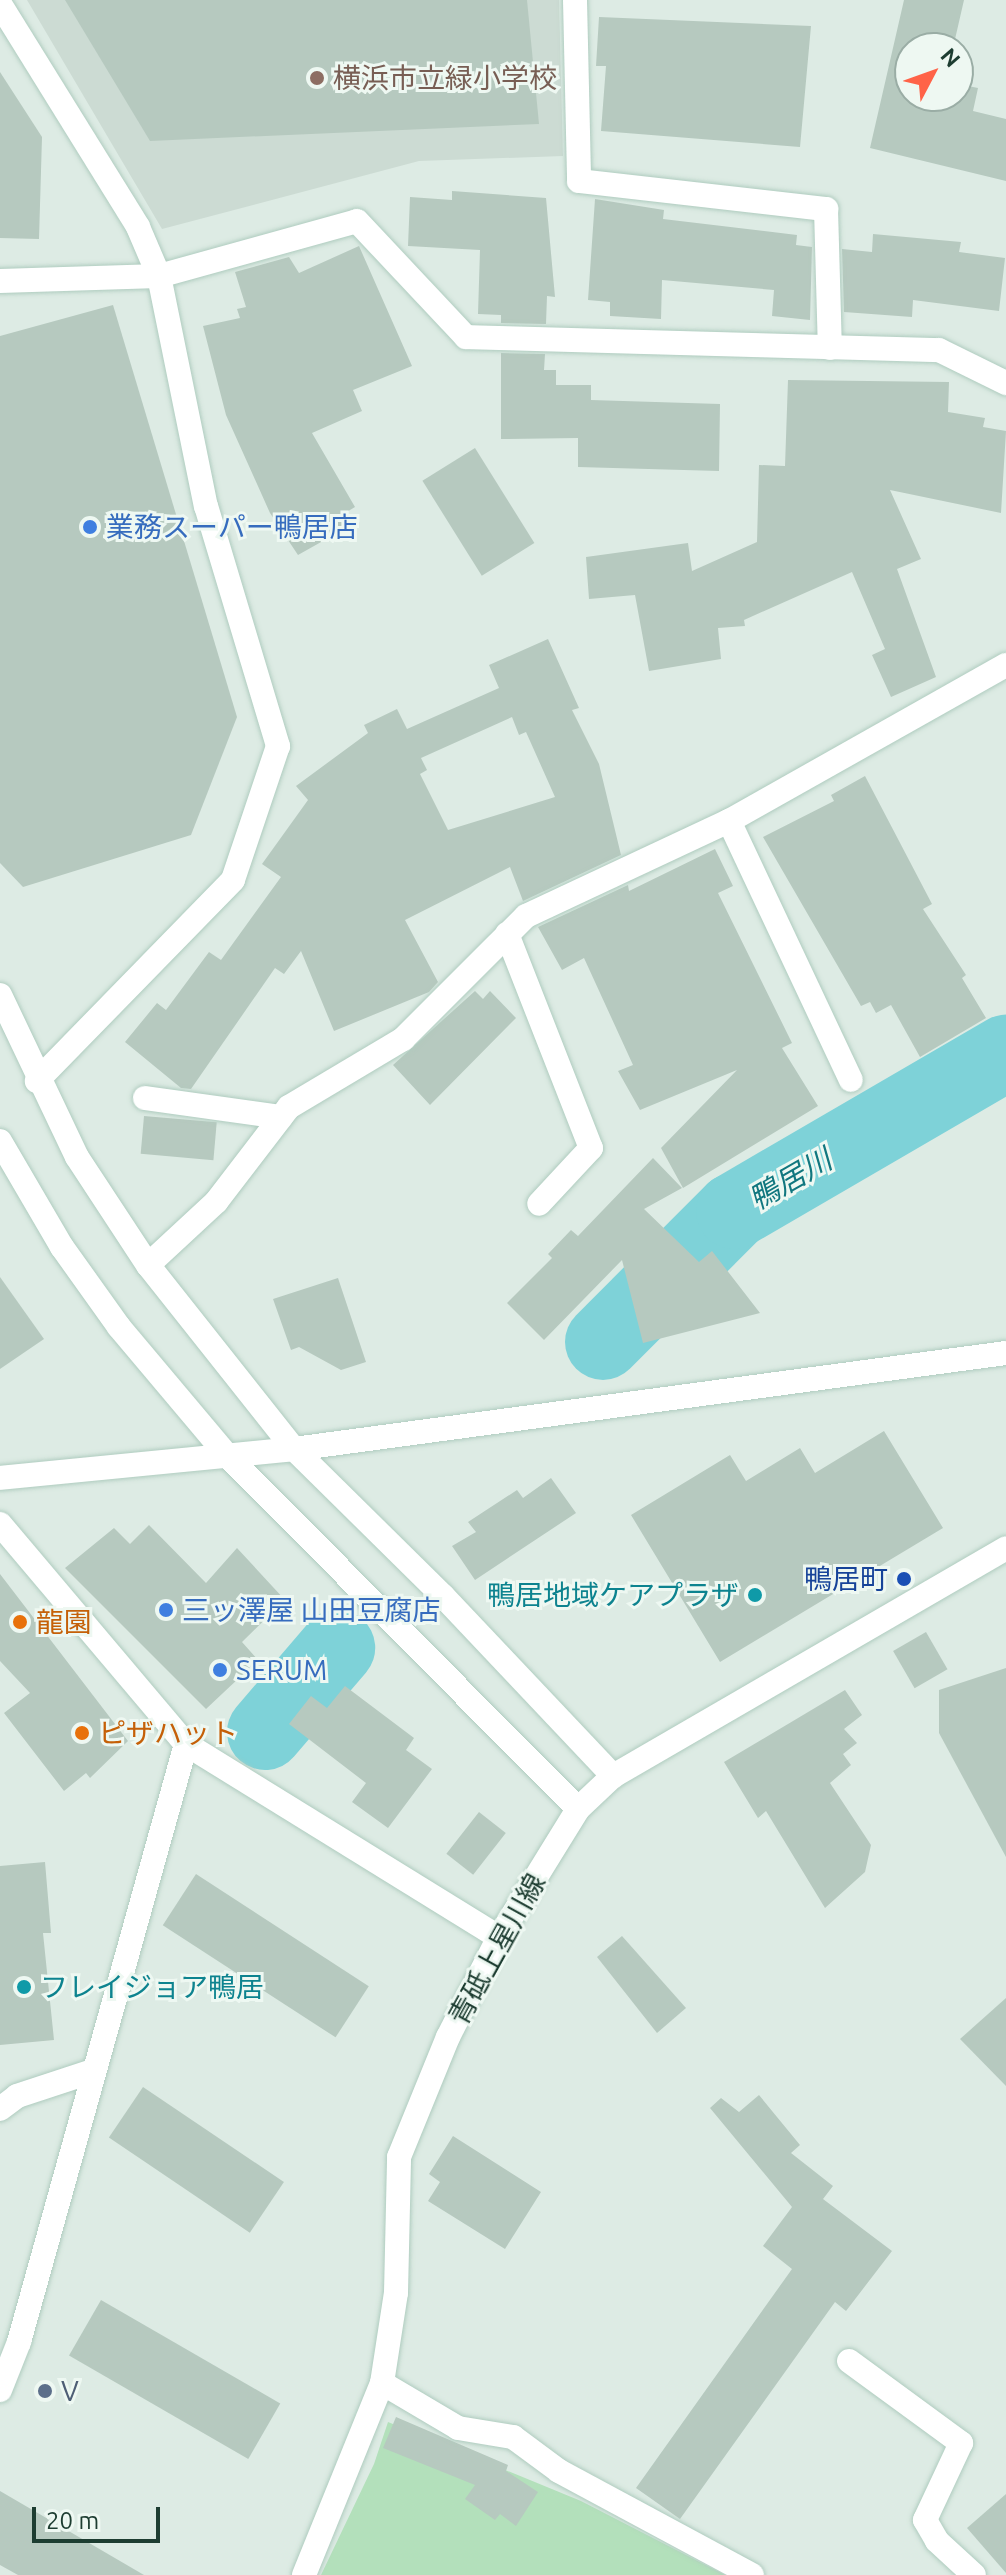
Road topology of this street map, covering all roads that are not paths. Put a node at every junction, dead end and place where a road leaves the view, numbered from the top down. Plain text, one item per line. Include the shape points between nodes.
1 (575, 0) edge
2 (0, 4) edge
3 (159, 276) junction
4 (0, 281) edge
5 (830, 348) junction
6 (1006, 383) edge
7 (1006, 665) edge
8 (729, 821) junction
9 (507, 934) junction
10 (0, 995) edge
11 (851, 1080) dead end
12 (37, 1081) junction
13 (145, 1098) dead end
14 (281, 1117) junction
15 (0, 1141) edge
16 (539, 1204) dead end
17 (148, 1265) junction
18 (1006, 1353) edge
19 (294, 1449) junction
20 (225, 1453) junction
21 (0, 1478) edge
22 (0, 1524) edge
23 (1006, 1548) edge
24 (186, 1744) junction
25 (613, 1776) junction
26 (578, 1809) junction
27 (499, 1937) junction
28 (93, 2071) junction
29 (0, 2109) edge
30 (849, 2361) dead end
31 (382, 2383) junction
32 (0, 2390) edge
33 (304, 2575) edge
34 (752, 2575) edge
35 (974, 2575) edge

1 - 5 street via 579,181 826,209
2 - 3 street via 138,227
3 - 4 street
3 - 5 street via 357,221 466,337
3 - 12 street via 206,506 278,746 233,880
5 - 6 street via 939,350
7 - 8 street
8 - 9 street via 526,916
8 - 11 street
9 - 14 street via 403,1039 289,1107
9 - 16 street via 591,1148
10 - 12 street
12 - 17 street via 77,1157
13 - 14 street
14 - 17 street via 216,1202
15 - 20 street via 62,1247 119,1327
17 - 19 street
18 - 19 street
19 - 20 street
19 - 25 street via 443,1596
20 - 21 street
20 - 26 street
22 - 24 street
23 - 25 street, 青砥上星川線
24 - 27 street
24 - 28 street
25 - 26 street, 青砥上星川線
26 - 27 street, 青砥上星川線
27 - 31 street, 青砥上星川線 via 448,2037 399,2157 396,2293
28 - 29 street via 17,2096
28 - 32 street via 19,2342
30 - 35 street via 961,2443 925,2520 937,2541
31 - 33 street, 青砥上星川線
31 - 34 street via 458,2428 513,2437 559,2471

